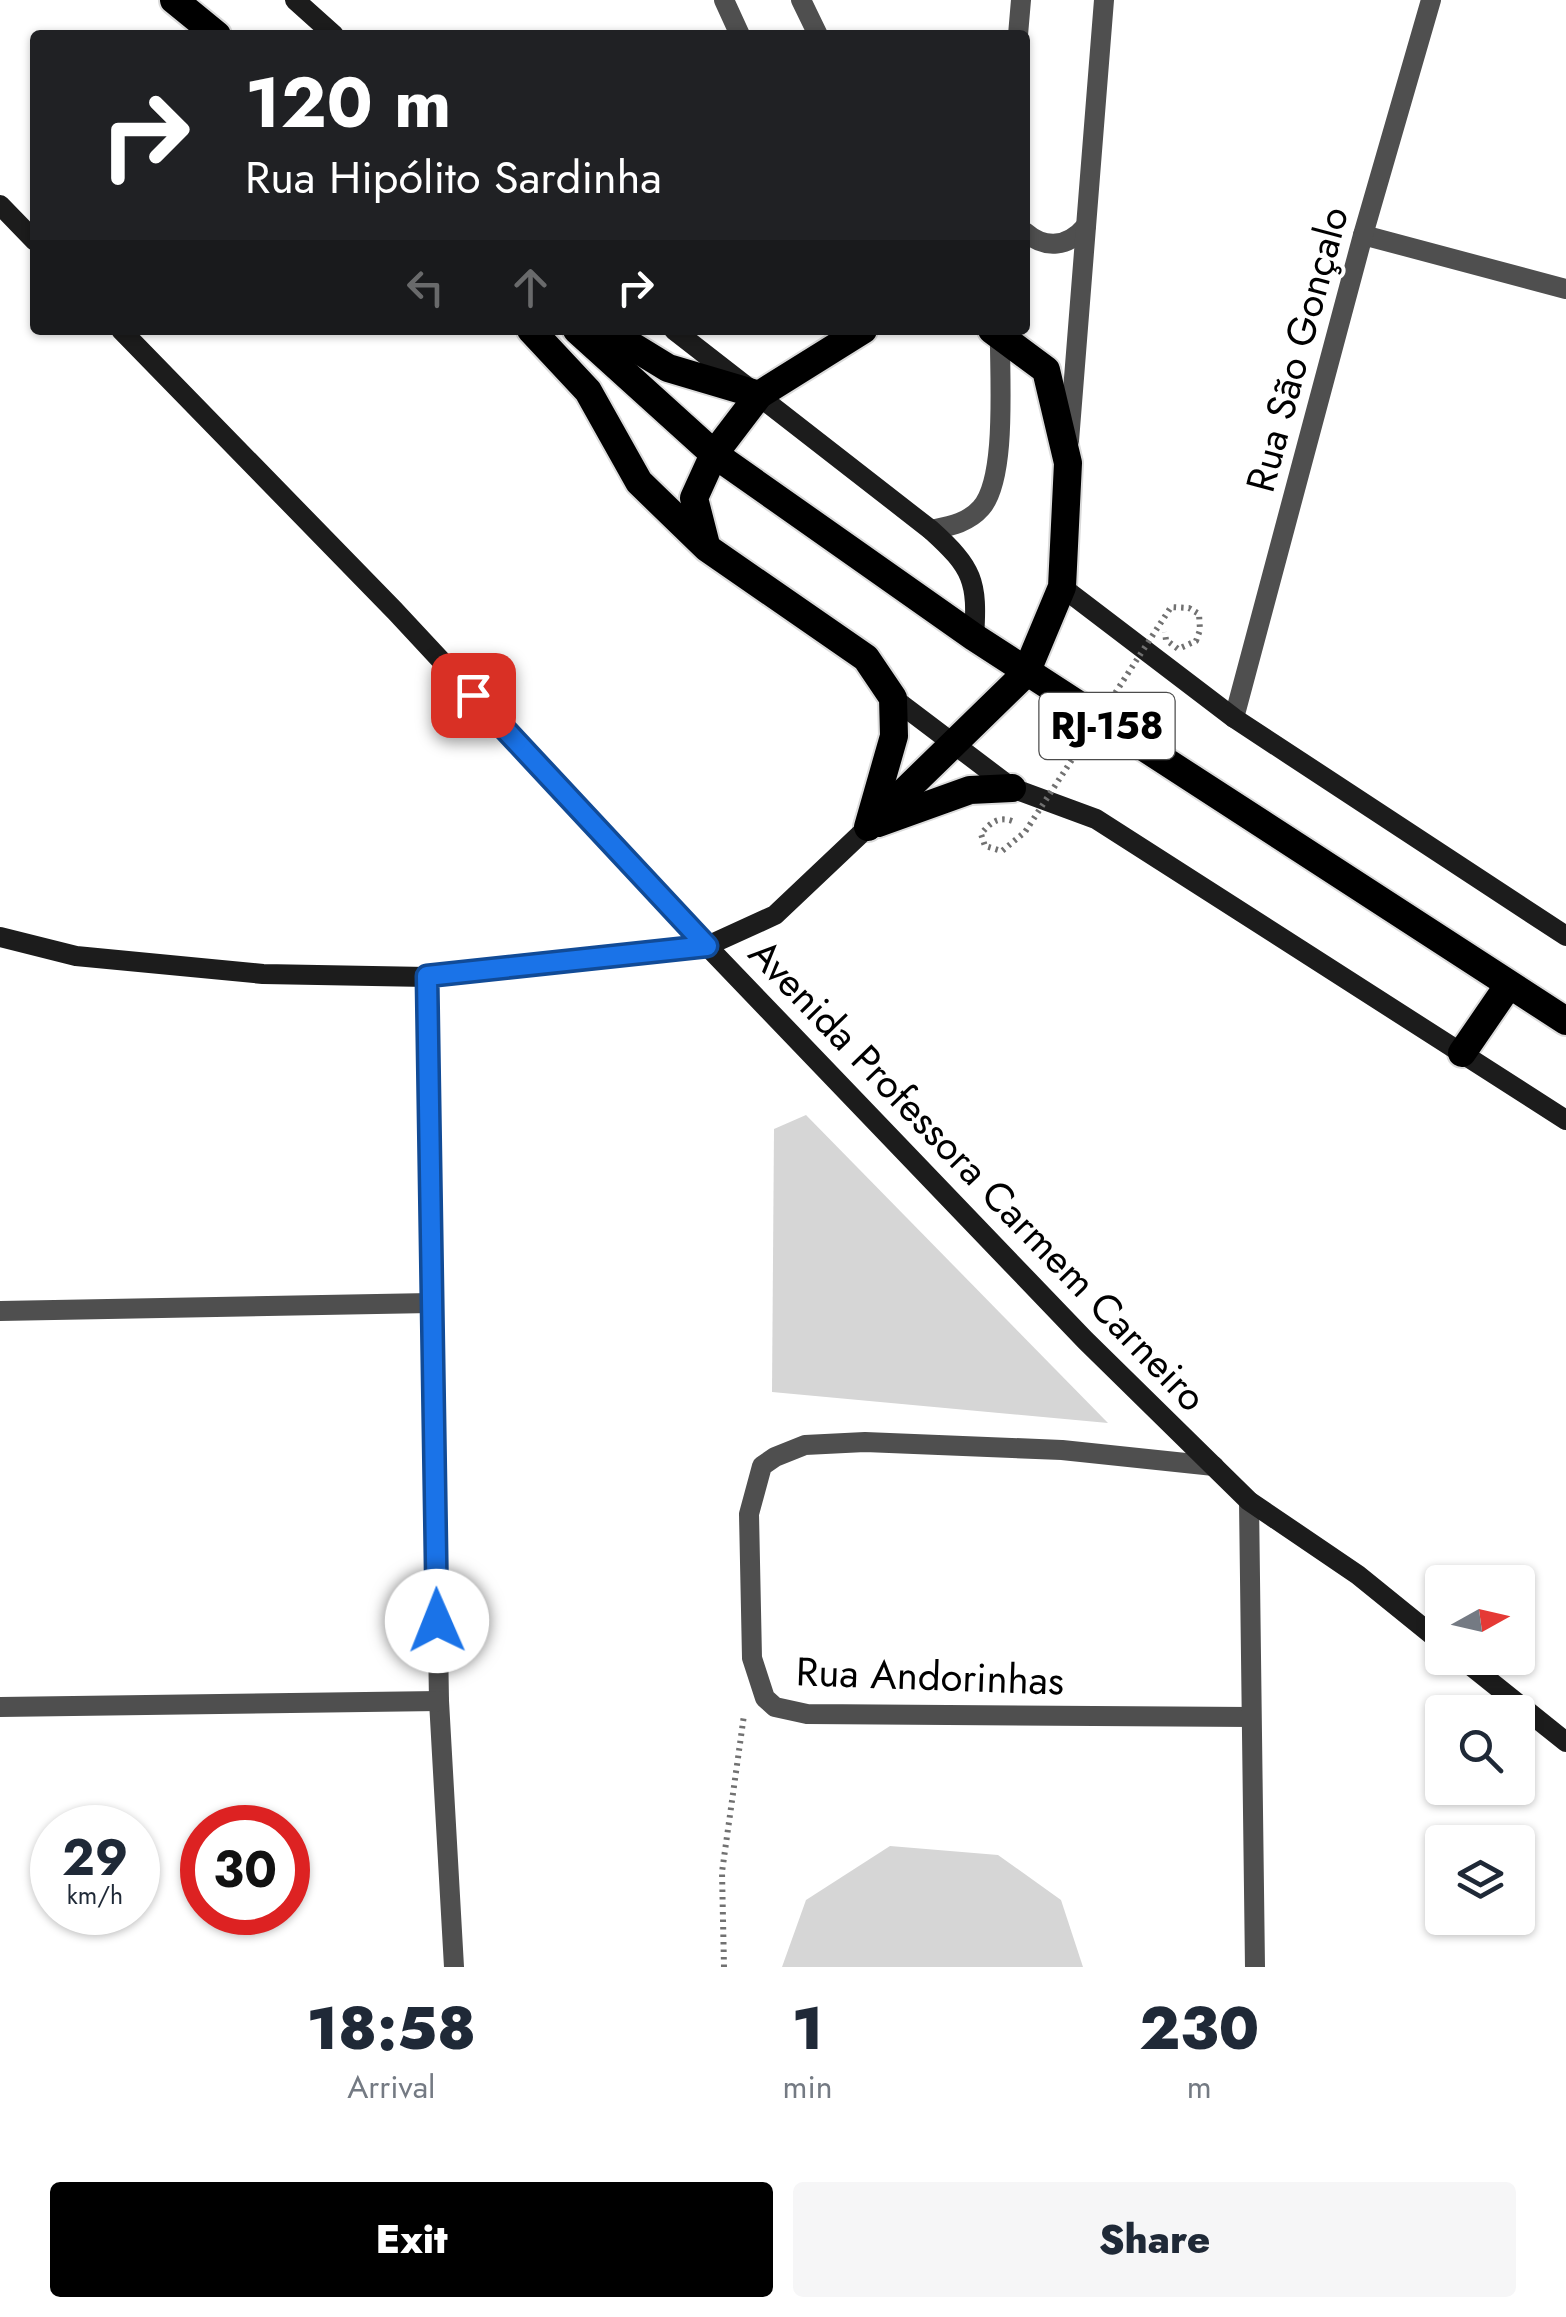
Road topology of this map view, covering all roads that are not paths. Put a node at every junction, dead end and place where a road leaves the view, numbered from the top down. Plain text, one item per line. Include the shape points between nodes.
1 (171, 0) edge
2 (295, 0) edge
3 (724, 0) edge
4 (801, 0) edge
5 (1021, 0) edge
6 (1104, 0) edge
7 (1432, 0) edge
8 (201, 30) edge
9 (210, 30) edge
10 (328, 30) edge
11 (738, 30) edge
12 (816, 30) edge
13 (1018, 30) edge
14 (0, 205) edge
15 (1086, 226) junction
16 (1363, 235) junction
17 (30, 236) edge
18 (1030, 236) edge
19 (1566, 289) edge
20 (126, 335) edge
21 (537, 335) edge
22 (583, 335) edge
23 (614, 335) edge
24 (680, 335) edge
25 (855, 335) edge
26 (997, 335) edge
27 (1002, 335) edge
28 (759, 396) junction
29 (714, 454) junction
30 (1068, 463) junction
31 (931, 530) junction
32 (706, 548) junction
33 (1062, 587) junction
34 (974, 637) junction
35 (1026, 673) junction
36 (894, 698) junction
37 (1234, 718) junction
38 (954, 743) junction
39 (1012, 788) junction
40 (868, 827) junction
41 (1566, 936) edge
42 (0, 937) edge
43 (707, 946) junction
44 (427, 976) junction
45 (1508, 986) junction
46 (1566, 1022) edge
47 (1462, 1053) junction
48 (1566, 1120) edge
49 (431, 1303) junction
50 (0, 1312) edge
51 (1214, 1466) junction
52 (1249, 1501) junction
53 (1425, 1629) edge
54 (1482, 1675) edge
55 (439, 1701) junction
56 (0, 1707) edge
57 (1251, 1717) junction
58 (1566, 1742) edge
59 (454, 1967) edge
60 (1255, 1967) edge

1 - 8 highway
1 - 9 highway
2 - 10 main road
3 - 11 street
4 - 12 street
5 - 13 street
6 - 15 street
7 - 16 street, Rua São Gonçalo
14 - 17 main road
15 - 18 street via 1060,244
15 - 30 street
16 - 19 street
16 - 37 street, Rua São Gonçalo
20 - 43 main road, Avenida Professora Carmem Carneiro
21 - 32 highway via 588,391 639,482
22 - 29 highway, RJ-158
23 - 28 highway via 668,368
24 - 28 main road
25 - 28 highway
26 - 31 street via 997,478 982,508 960,524
27 - 30 highway via 1046,370
28 - 29 highway
28 - 31 main road
29 - 32 highway via 694,498
29 - 34 highway, RJ-158
30 - 33 highway
31 - 34 main road via 958,554 971,577
32 - 36 highway via 866,658
33 - 35 highway
33 - 37 main road
34 - 35 highway, RJ-158
35 - 38 highway
35 - 45 highway, RJ-158
36 - 38 main road
36 - 40 highway via 894,736
37 - 41 main road
38 - 39 main road
38 - 40 highway
39 - 40 highway via 970,790
39 - 47 main road via 1096,819
40 - 43 main road via 774,915
42 - 44 main road via 76,956 262,974
43 - 44 main road
43 - 51 main road, Avenida Professora Carmem Carneiro
44 - 49 street
45 - 46 highway, RJ-158
45 - 47 highway
47 - 48 main road
49 - 50 street
49 - 55 street
51 - 52 main road, Avenida Professora Carmem Carneiro
51 - 57 street, Rua Andorinhas via 1062,1450 866,1442 789,1450 762,1466 749,1514 752,1658 765,1698 807,1714
52 - 53 main road, Avenida Professora Carmem Carneiro
52 - 57 street
54 - 58 main road
55 - 56 street
55 - 59 street
57 - 60 street

